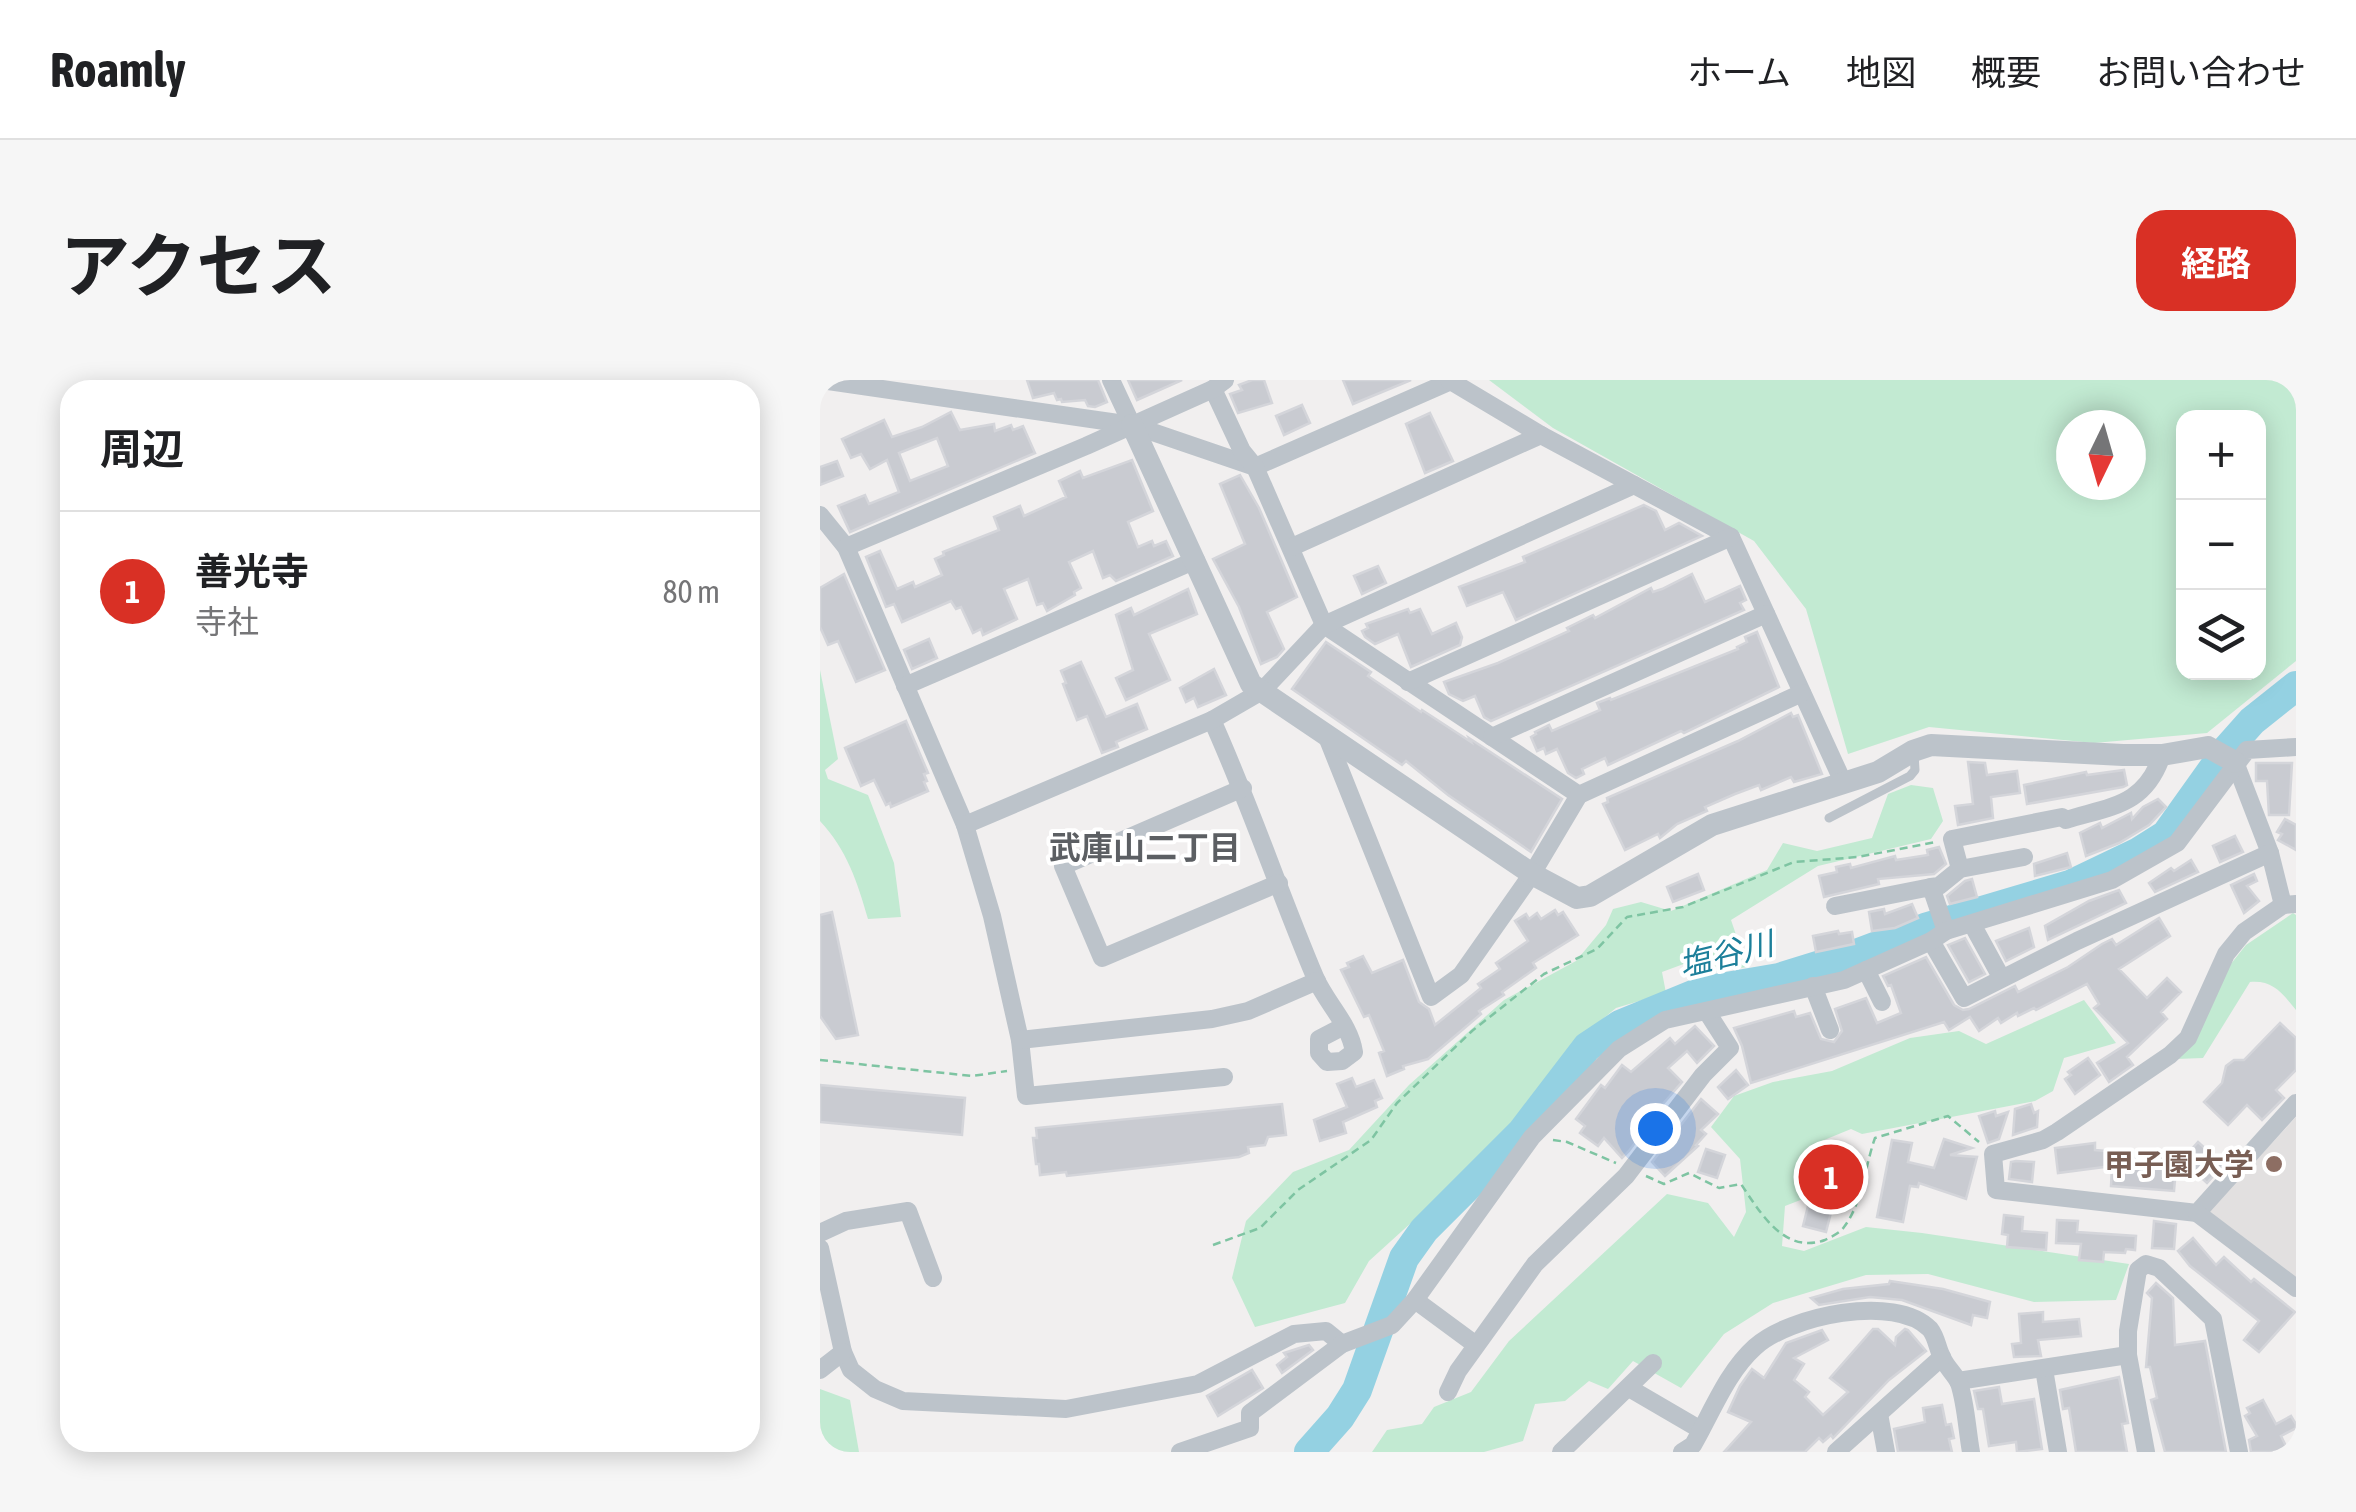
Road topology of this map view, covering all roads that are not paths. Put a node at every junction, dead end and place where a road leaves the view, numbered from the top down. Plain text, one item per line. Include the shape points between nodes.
1 (820, 380) edge
2 (1111, 380) edge
3 (1450, 381) edge
4 (860, 383) edge
5 (1219, 384) edge
6 (1132, 425) junction
7 (1541, 435) junction
8 (1255, 467) junction
9 (1634, 485) junction
10 (820, 515) edge
11 (1731, 537) junction
12 (1292, 546) junction
13 (846, 547) junction
14 (1196, 560) junction
15 (1766, 614) junction
16 (1324, 625) junction
17 (1408, 682) junction
18 (905, 686) junction
19 (1262, 691) junction
20 (1802, 693) junction
21 (1212, 720) junction
22 (1326, 737) junction
23 (1492, 737) junction
24 (2296, 747) edge
25 (1913, 751) junction
26 (2162, 755) junction
27 (2235, 762) junction
28 (1843, 782) junction
29 (1243, 788) junction
30 (1579, 795) junction
31 (1829, 818) dead end
32 (965, 825) junction
33 (2270, 853) junction
34 (2024, 856) dead end
35 (1960, 869) junction
36 (1532, 874) junction
37 (1280, 883) junction
38 (1931, 887) junction
39 (2290, 904) edge
40 (1834, 906) dead end
41 (1972, 924) junction
42 (1938, 936) junction
43 (1866, 970) junction
44 (2001, 977) junction
45 (1317, 981) junction
46 (1813, 986) junction
47 (1882, 1002) dead end
48 (1707, 1012) junction
49 (1344, 1026) dead end
50 (1830, 1030) dead end
51 (1020, 1040) junction
52 (1224, 1078) dead end
53 (2296, 1103) edge
54 (2197, 1213) junction
55 (820, 1233) edge
56 (820, 1248) edge
57 (933, 1278) dead end
58 (2296, 1288) edge
59 (1415, 1300) junction
60 (1342, 1344) junction
61 (1476, 1345) junction
62 (843, 1352) junction
63 (2128, 1355) junction
64 (1942, 1357) junction
65 (1653, 1363) dead end
66 (2044, 1368) junction
67 (820, 1370) edge
68 (1958, 1381) junction
69 (1629, 1388) junction
70 (1448, 1392) dead end
71 (1880, 1414) junction
72 (1701, 1430) junction
73 (1236, 1444) edge
74 (1180, 1452) edge
75 (1561, 1452) edge
76 (1682, 1452) edge
77 (1836, 1452) edge
78 (1886, 1452) edge
79 (1971, 1452) edge
80 (2058, 1452) edge
81 (2146, 1452) edge
82 (2238, 1452) edge

1 - 4 street
2 - 6 street
3 - 7 street
3 - 8 street
4 - 6 street
5 - 6 street
5 - 8 street via 1242,451
6 - 8 street
6 - 13 street
6 - 14 street
7 - 9 street
7 - 12 street
8 - 12 street
9 - 11 street
9 - 16 street
10 - 13 street
11 - 15 street
11 - 17 street
12 - 16 street
13 - 18 street
14 - 18 street
14 - 19 street via 1244,673
15 - 20 street
15 - 23 street
16 - 17 street
16 - 19 street
17 - 23 street
18 - 32 street
19 - 21 street
19 - 22 street
20 - 28 street
20 - 30 street
21 - 29 street
21 - 32 street
22 - 36 street
22 - 36 street via 1431,998 1461,975
23 - 30 street
24 - 27 street via 2247,750
25 - 26 street via 1930,745
25 - 28 street via 1878,772
25 - 31 lane via 1910,776
26 - 27 street via 2208,747
26 - 35 street via 2136,798 2066,820 1952,839
27 - 33 street
27 - 41 street via 2178,843 2112,880
28 - 36 street via 1712,824 1590,896 1577,898
29 - 37 street
29 - 37 street via 1064,866 1102,958
30 - 36 street
32 - 51 street
33 - 39 street
33 - 44 street
34 - 35 street
35 - 38 street
37 - 45 street
38 - 40 street
38 - 42 street
39 - 54 street via 2244,932 2226,954 2188,1038 2170,1055 2043,1140 1993,1154 1996,1190
41 - 42 street
41 - 44 street
42 - 43 street
42 - 44 street via 1964,998
43 - 46 street
43 - 47 street
45 - 49 street
45 - 51 street via 1212,1019
46 - 48 street
46 - 50 street
48 - 59 street via 1665,1020 1619,1049 1532,1137
48 - 61 street via 1730,1048 1626,1176 1535,1264
51 - 52 street via 1026,1096
53 - 54 street
54 - 58 street
55 - 57 street via 846,1221 908,1211
56 - 62 street
59 - 60 street via 1392,1333
59 - 61 street
60 - 62 street via 1326,1330 1307,1331 1198,1384 1066,1410 903,1402 851,1370
60 - 73 street via 1250,1413 1250,1428
61 - 70 street
62 - 67 street
63 - 66 street
63 - 81 street
63 - 82 street via 2138,1270 2146,1264 2159,1268 2213,1318
64 - 68 street
64 - 71 street
64 - 72 street via 1922,1324 1867,1310 1831,1313 1756,1346
65 - 69 street
66 - 68 street
66 - 80 street
68 - 79 street
69 - 72 street
69 - 75 street
71 - 77 street
71 - 78 street
72 - 76 street
73 - 74 street

